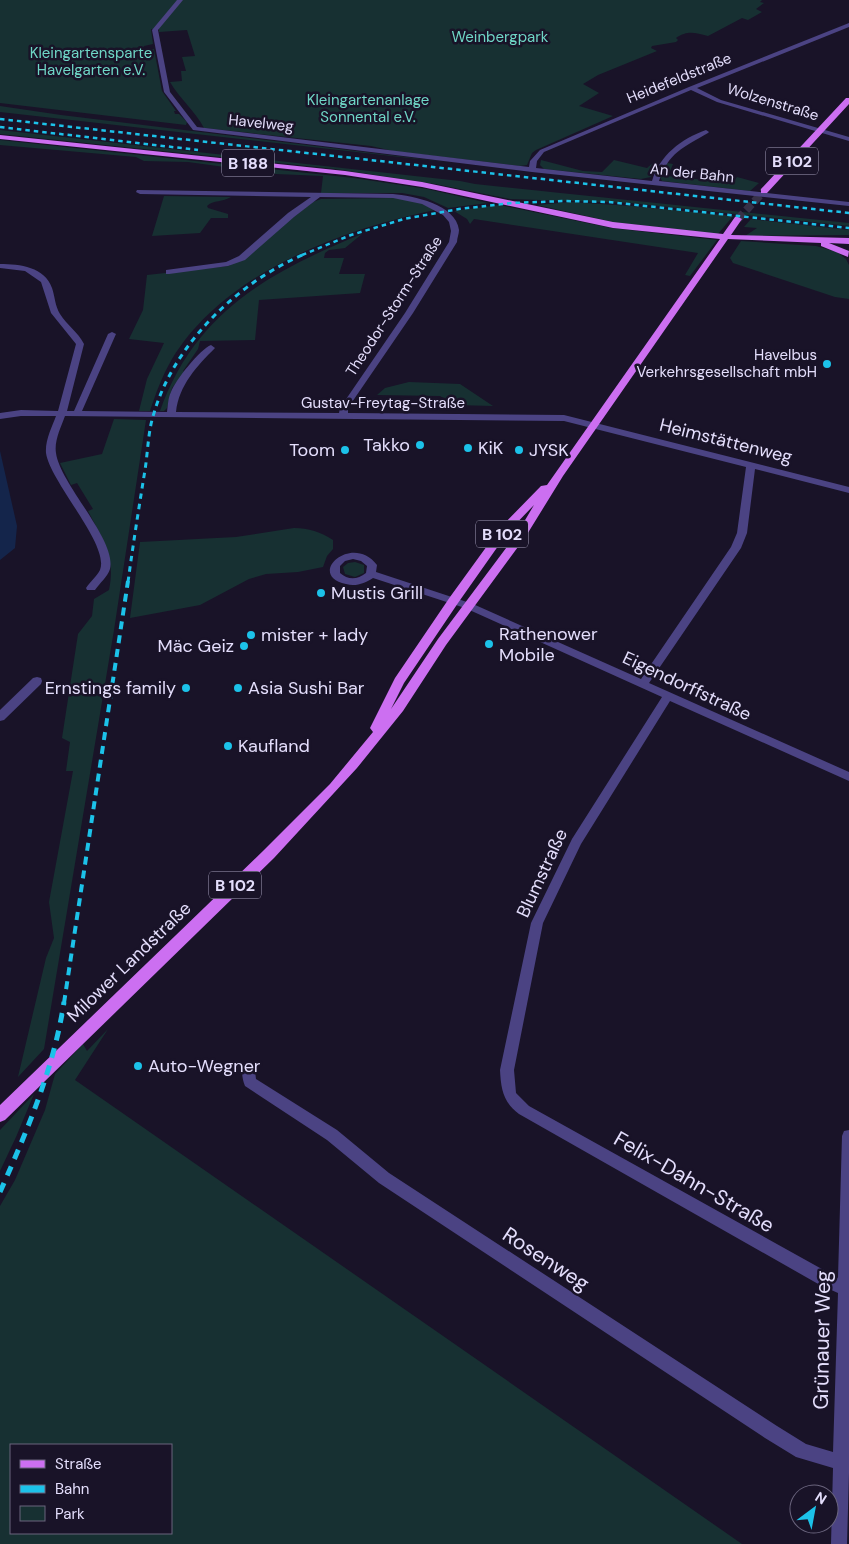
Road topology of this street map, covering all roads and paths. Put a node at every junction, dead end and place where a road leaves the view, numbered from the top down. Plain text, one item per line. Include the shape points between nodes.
1 (180, 0) edge
2 (849, 25) edge
3 (691, 88) junction
4 (849, 100) edge
5 (820, 130) junction
6 (706, 132) dead end
7 (0, 137) edge
8 (849, 139) edge
9 (532, 170) junction
10 (655, 183) junction
11 (764, 191) tunnel mouth
12 (140, 192) dead end
13 (317, 196) junction
14 (849, 204) edge
15 (738, 219) tunnel mouth
16 (802, 240) junction
17 (847, 241) edge
18 (849, 254) edge
19 (0, 266) edge
20 (169, 272) dead end
21 (112, 334) dead end
22 (211, 348) dead end
23 (62, 413) junction
24 (77, 413) junction
25 (171, 415) junction
26 (0, 416) edge
27 (343, 416) junction
28 (594, 424) junction
29 (752, 465) junction
30 (558, 475) junction
31 (849, 490) edge
32 (371, 574) dead end
33 (91, 588) dead end
34 (454, 600) junction
35 (468, 606) junction
36 (37, 681) dead end
37 (643, 684) junction
38 (668, 696) junction
39 (0, 716) edge
40 (366, 748) junction
41 (849, 777) edge
42 (249, 1068) dead end
43 (524, 1110) joint
44 (0, 1115) edge
45 (849, 1136) edge
46 (844, 1288) junction
47 (845, 1464) edge
48 (839, 1544) edge

1 - 9 street, Havelweg via 155,30 167,92 195,129
2 - 3 street, Heidefeldstraße
3 - 5 street, Wolzenstraße via 719,100
3 - 9 street, Heidefeldstraße via 542,151
4 - 5 main road, B 102
5 - 8 street, Wolzenstraße
5 - 11 main road, B 102
6 - 10 street via 665,158
7 - 16 main road, B 188 via 382,179 612,225 700,236
9 - 10 street, An der Bahn
10 - 14 street, An der Bahn
12 - 13 street
13 - 20 street via 242,258 228,264
13 - 27 street, Theodor-Storm-Straße via 404,197 428,202 453,224 455,235 409,313 344,408
15 - 28 main road, Milower Landstraße / B 102
16 - 17 main road, B 188
16 - 18 main road via 834,246
17 - 18 main road
19 - 23 street via 22,268 44,279 53,311 78,340 80,350
21 - 24 street
22 - 25 street via 202,353 176,388
23 - 24 street, Gustav-Freytag-Straße
23 - 26 street, Gustav-Freytag-Straße
23 - 33 street via 52,440 53,460 106,556 105,570
24 - 25 street, Gustav-Freytag-Straße
25 - 27 street, Gustav-Freytag-Straße
27 - 28 street, Gustav-Freytag-Straße via 564,418
28 - 29 street, Heimstättenweg
28 - 30 main road, Milower Landstraße / B 102
29 - 31 street, Heimstättenweg
29 - 37 street via 742,533 736,548
30 - 34 main road, Milower Landstraße / B 102 via 504,530
30 - 35 main road, Milower Landstraße / B 102 via 522,534
32 - 34 street, Eigendorffstraße
34 - 35 street, Eigendorffstraße
34 - 40 main road, Milower Landstraße / B 102 via 399,681
35 - 37 street, Eigendorffstraße
35 - 40 main road, Milower Landstraße / B 102 via 398,708
36 - 39 street
37 - 38 street, Eigendorffstraße
38 - 41 street, Eigendorffstraße
38 - 43 street, Blumstraße via 576,842 537,923 507,1070 508,1094
40 - 44 main road, Milower Landstraße / B 102 via 334,787 282,840
42 - 47 street, Rosenweg via 250,1082 332,1136 384,1178 771,1432 802,1451
43 - 46 street, Felix-Dahn-Straße
45 - 46 street, Grünauer Weg
46 - 47 street, Grünauer Weg
47 - 48 street, Grünauer Weg

